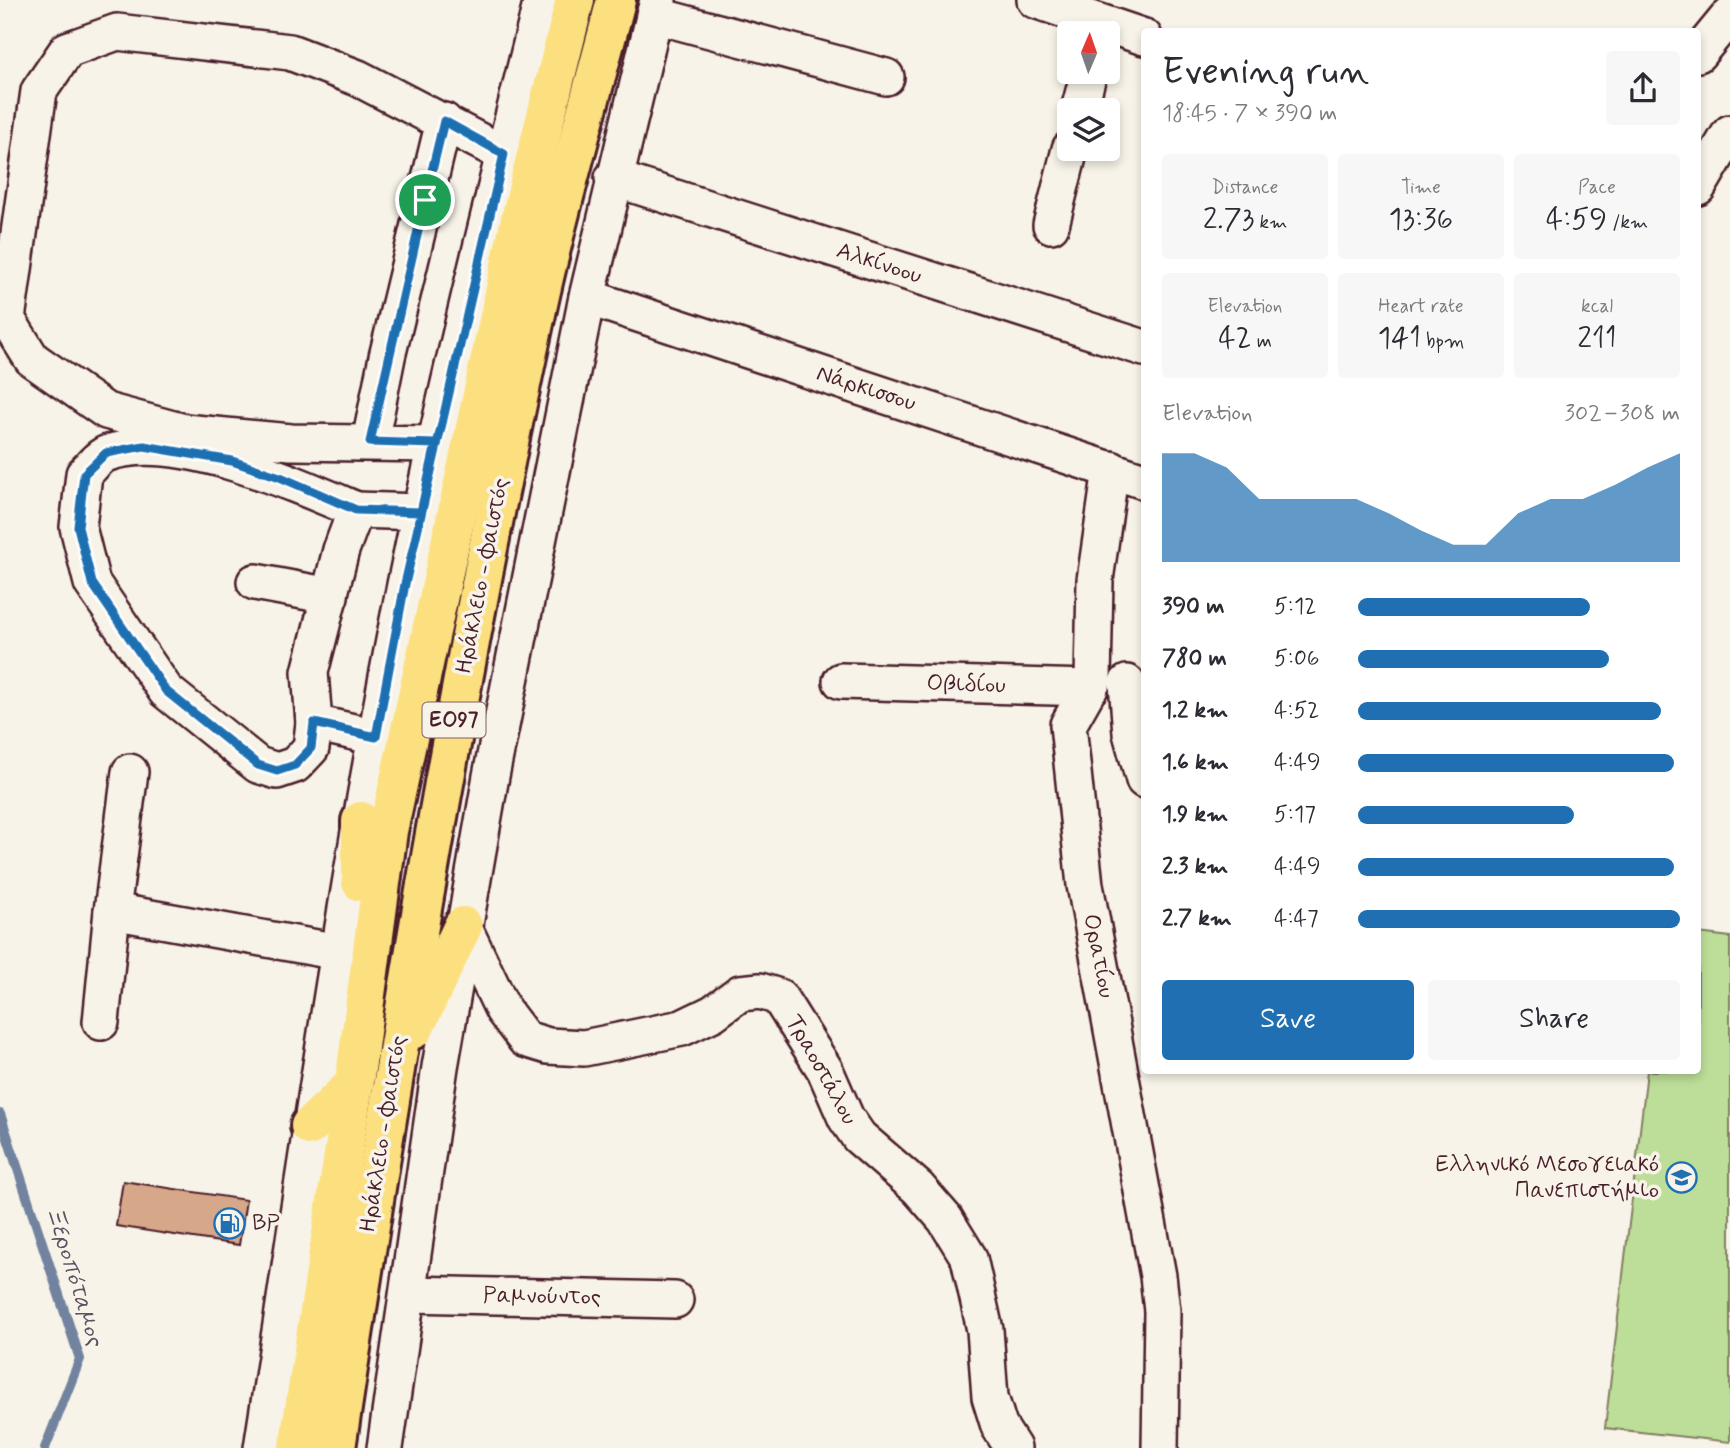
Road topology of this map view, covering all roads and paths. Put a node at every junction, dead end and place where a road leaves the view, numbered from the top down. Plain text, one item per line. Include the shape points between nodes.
1 (542, 0) edge
2 (575, 0) edge
3 (616, 0) edge
4 (1035, 0) edge
5 (656, 8) edge
6 (1730, 15) edge
7 (1084, 21) edge
8 (1120, 32) edge
9 (1141, 36) edge
10 (1701, 50) edge
11 (886, 77) dead end
12 (444, 121) junction
13 (1730, 133) edge
14 (504, 154) junction
15 (1067, 161) edge
16 (613, 178) junction
17 (1701, 182) edge
18 (1051, 225) dead end
19 (587, 298) junction
20 (1141, 347) edge
21 (370, 442) junction
22 (436, 444) junction
23 (1111, 469) junction
24 (1141, 480) edge
25 (356, 510) junction
26 (421, 512) junction
27 (255, 582) dead end
28 (330, 596) junction
29 (841, 681) dead end
30 (1136, 684) edge
31 (1091, 685) junction
32 (314, 723) junction
33 (376, 737) junction
34 (1141, 769) edge
35 (130, 772) dead end
36 (361, 821) joint
37 (112, 911) junction
38 (463, 926) junction
39 (354, 957) junction
40 (101, 1022) dead end
41 (393, 1072) junction
42 (354, 1084) junction
43 (310, 1126) junction
44 (409, 1294) junction
45 (675, 1300) dead end
46 (262, 1448) edge
47 (298, 1448) edge
48 (336, 1448) edge
49 (385, 1448) edge
50 (1013, 1448) edge
51 (1160, 1448) edge

1 - 14 street
2 - 39 main road, Ηράκλειο - Φαιστός / ΕΟ97 via 520,219 388,831
3 - 41 main road, Ηράκλειο - Φαιστός / ΕΟ97 via 538,304 478,595
4 - 7 street
5 - 11 street
5 - 16 street
6 - 10 street
8 - 9 street
12 - 14 street
12 - 21 street
12 - 21 street via 358,78 290,52 117,32 66,50 38,92 7,319 32,359 106,411 184,432 291,442
13 - 17 street
14 - 22 street
15 - 18 street
16 - 19 street
16 - 20 street, Αλκίνοου
19 - 23 street, Νάρκισσου
19 - 38 street
21 - 22 street
22 - 26 street
23 - 24 street, Νάρκισσου
23 - 31 street, Ορατίου via 1095,580
25 - 26 street
25 - 28 street
25 - 32 street via 232,461 144,446 106,453 84,474 78,527 92,583 166,691 258,765 277,771 295,765 311,748
26 - 33 street
27 - 28 street
28 - 32 street via 310,672
29 - 31 street, Οβιδίου
30 - 31 street, Οβιδίου
30 - 34 street via 1131,733
31 - 51 street, Ορατίου via 1068,726 1077,834 1163,1311
32 - 33 street
33 - 36 street
35 - 37 street
36 - 39 main road via 362,894
37 - 39 street
37 - 40 street
38 - 41 main road
38 - 44 street
38 - 50 street, Τραοστάλου via 503,1010 525,1039 548,1046 584,1048 682,1028 740,993 760,991 779,997 825,1070 859,1137 918,1188 945,1219 969,1258 985,1330 990,1397 999,1426
39 - 42 main road, Ηράκλειο - Φαιστός / ΕΟ97
39 - 43 street
41 - 48 main road, Ηράκλειο - Φαιστός / ΕΟ97
42 - 43 main road
42 - 47 main road, Ηράκλειο - Φαιστός / ΕΟ97
43 - 46 street
44 - 45 street, Ραμνούντος
44 - 49 street

